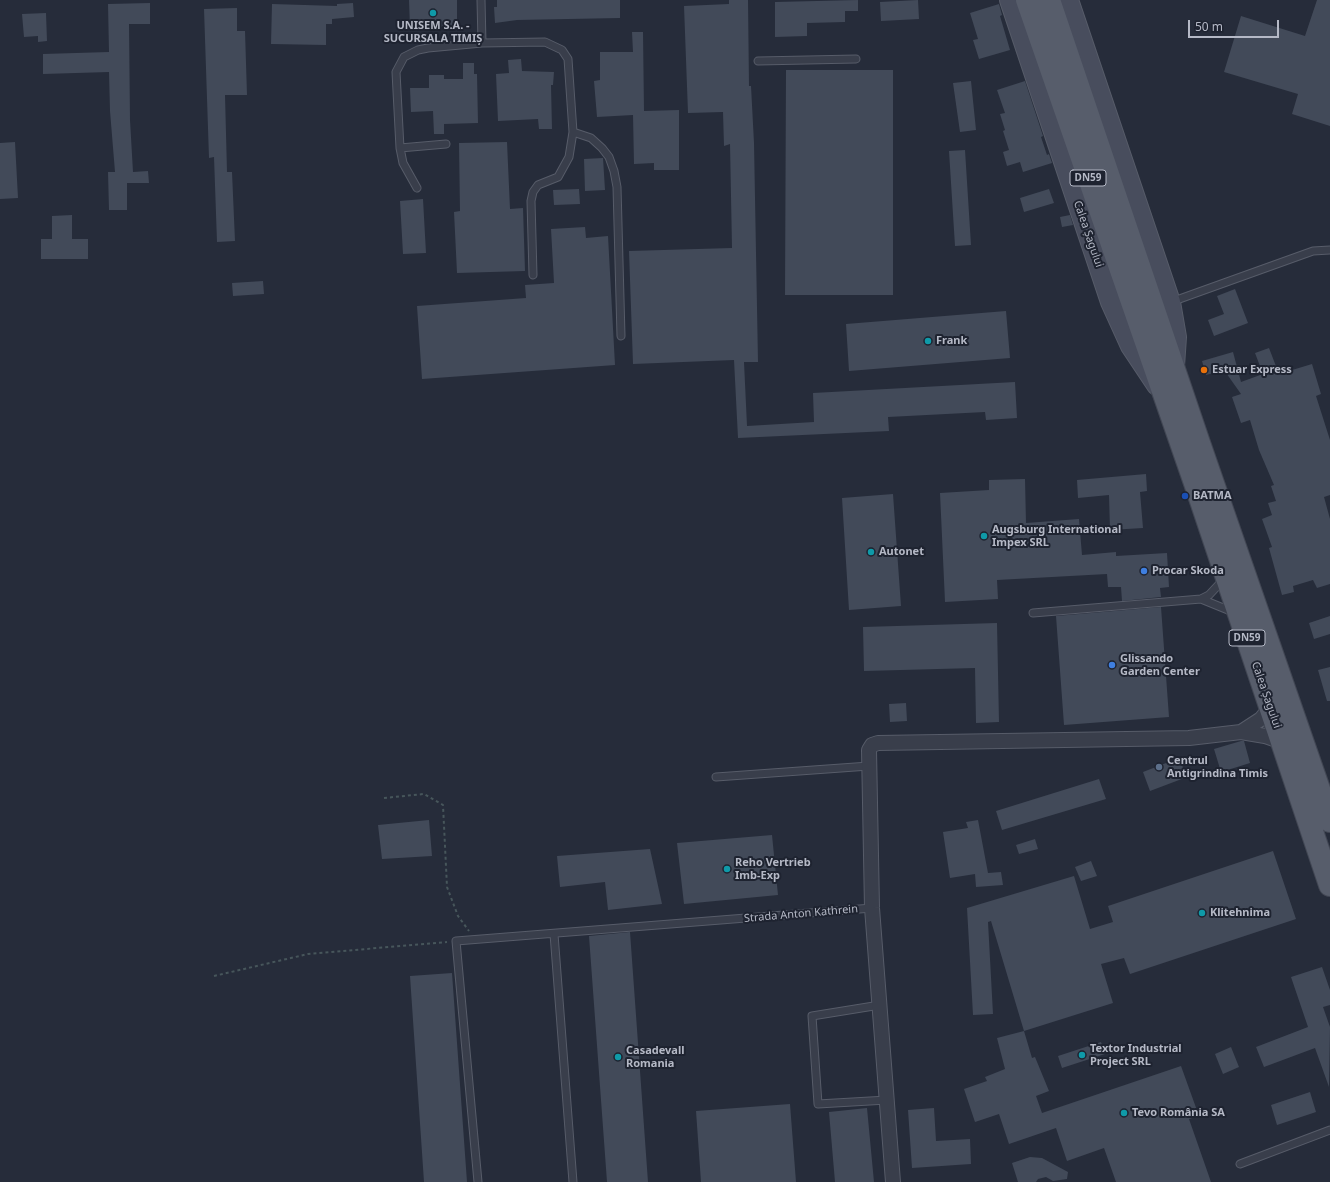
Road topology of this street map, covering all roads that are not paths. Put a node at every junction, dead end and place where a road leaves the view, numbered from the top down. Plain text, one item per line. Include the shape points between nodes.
1 (481, 0) edge
2 (1010, 0) edge
3 (1045, 2) edge
4 (482, 43) junction
5 (856, 59) dead end
6 (758, 61) dead end
7 (573, 132) junction
8 (446, 144) dead end
9 (400, 148) junction
10 (417, 188) dead end
11 (1330, 250) edge
12 (533, 275) dead end
13 (1170, 302) junction
14 (621, 336) dead end
15 (1174, 368) junction
16 (1162, 391) junction
17 (1226, 576) junction
18 (1201, 599) junction
19 (1033, 613) dead end
20 (1240, 617) junction
21 (1270, 708) junction
22 (1241, 732) junction
23 (1282, 742) junction
24 (869, 766) junction
25 (716, 777) dead end
26 (1330, 821) edge
27 (1330, 885) edge
28 (872, 908) junction
29 (554, 934) junction
30 (880, 1005) junction
31 (887, 1100) junction
32 (1330, 1130) edge
33 (1240, 1164) dead end
34 (478, 1182) edge
35 (573, 1182) edge
36 (893, 1182) edge

1 - 4 lane
2 - 16 street, Calea Șagului via 1111,302 1131,346
3 - 13 street, Calea Șagului
3 - 15 main road, Calea Șagului / DN59
3 - 16 main road, Calea Șagului / DN59
4 - 7 lane via 545,42 562,50 568,58
4 - 9 lane via 428,48 404,57 396,72
5 - 6 lane
7 - 12 lane via 570,157 564,169 558,177 538,185 533,192
7 - 14 lane via 591,138 602,148 609,157 614,171 617,187
8 - 9 lane
9 - 10 lane via 403,163
11 - 13 lane via 1313,251
13 - 15 street, Calea Șagului via 1176,337
15 - 26 main road, Calea Șagului / DN59
16 - 17 main road, Calea Șagului / DN59
17 - 18 lane via 1217,588
17 - 20 main road, Calea Șagului / DN59
18 - 19 lane
18 - 20 lane
20 - 21 main road, Calea Șagului / DN59
21 - 22 street via 1261,719
21 - 23 main road, Calea Șagului / DN59
22 - 23 street
22 - 24 street via 1189,738 878,743 868,750
23 - 27 main road, Calea Șagului / DN59
24 - 25 lane
24 - 28 street
28 - 29 lane, Strada Anton Kathrein
28 - 30 street, Strada Anton Kathrein
29 - 34 lane, Strada Anton Kathrein via 456,941
29 - 35 lane
30 - 31 street, Strada Anton Kathrein
30 - 31 lane via 812,1016 818,1104
31 - 36 street, Strada Anton Kathrein
32 - 33 lane

